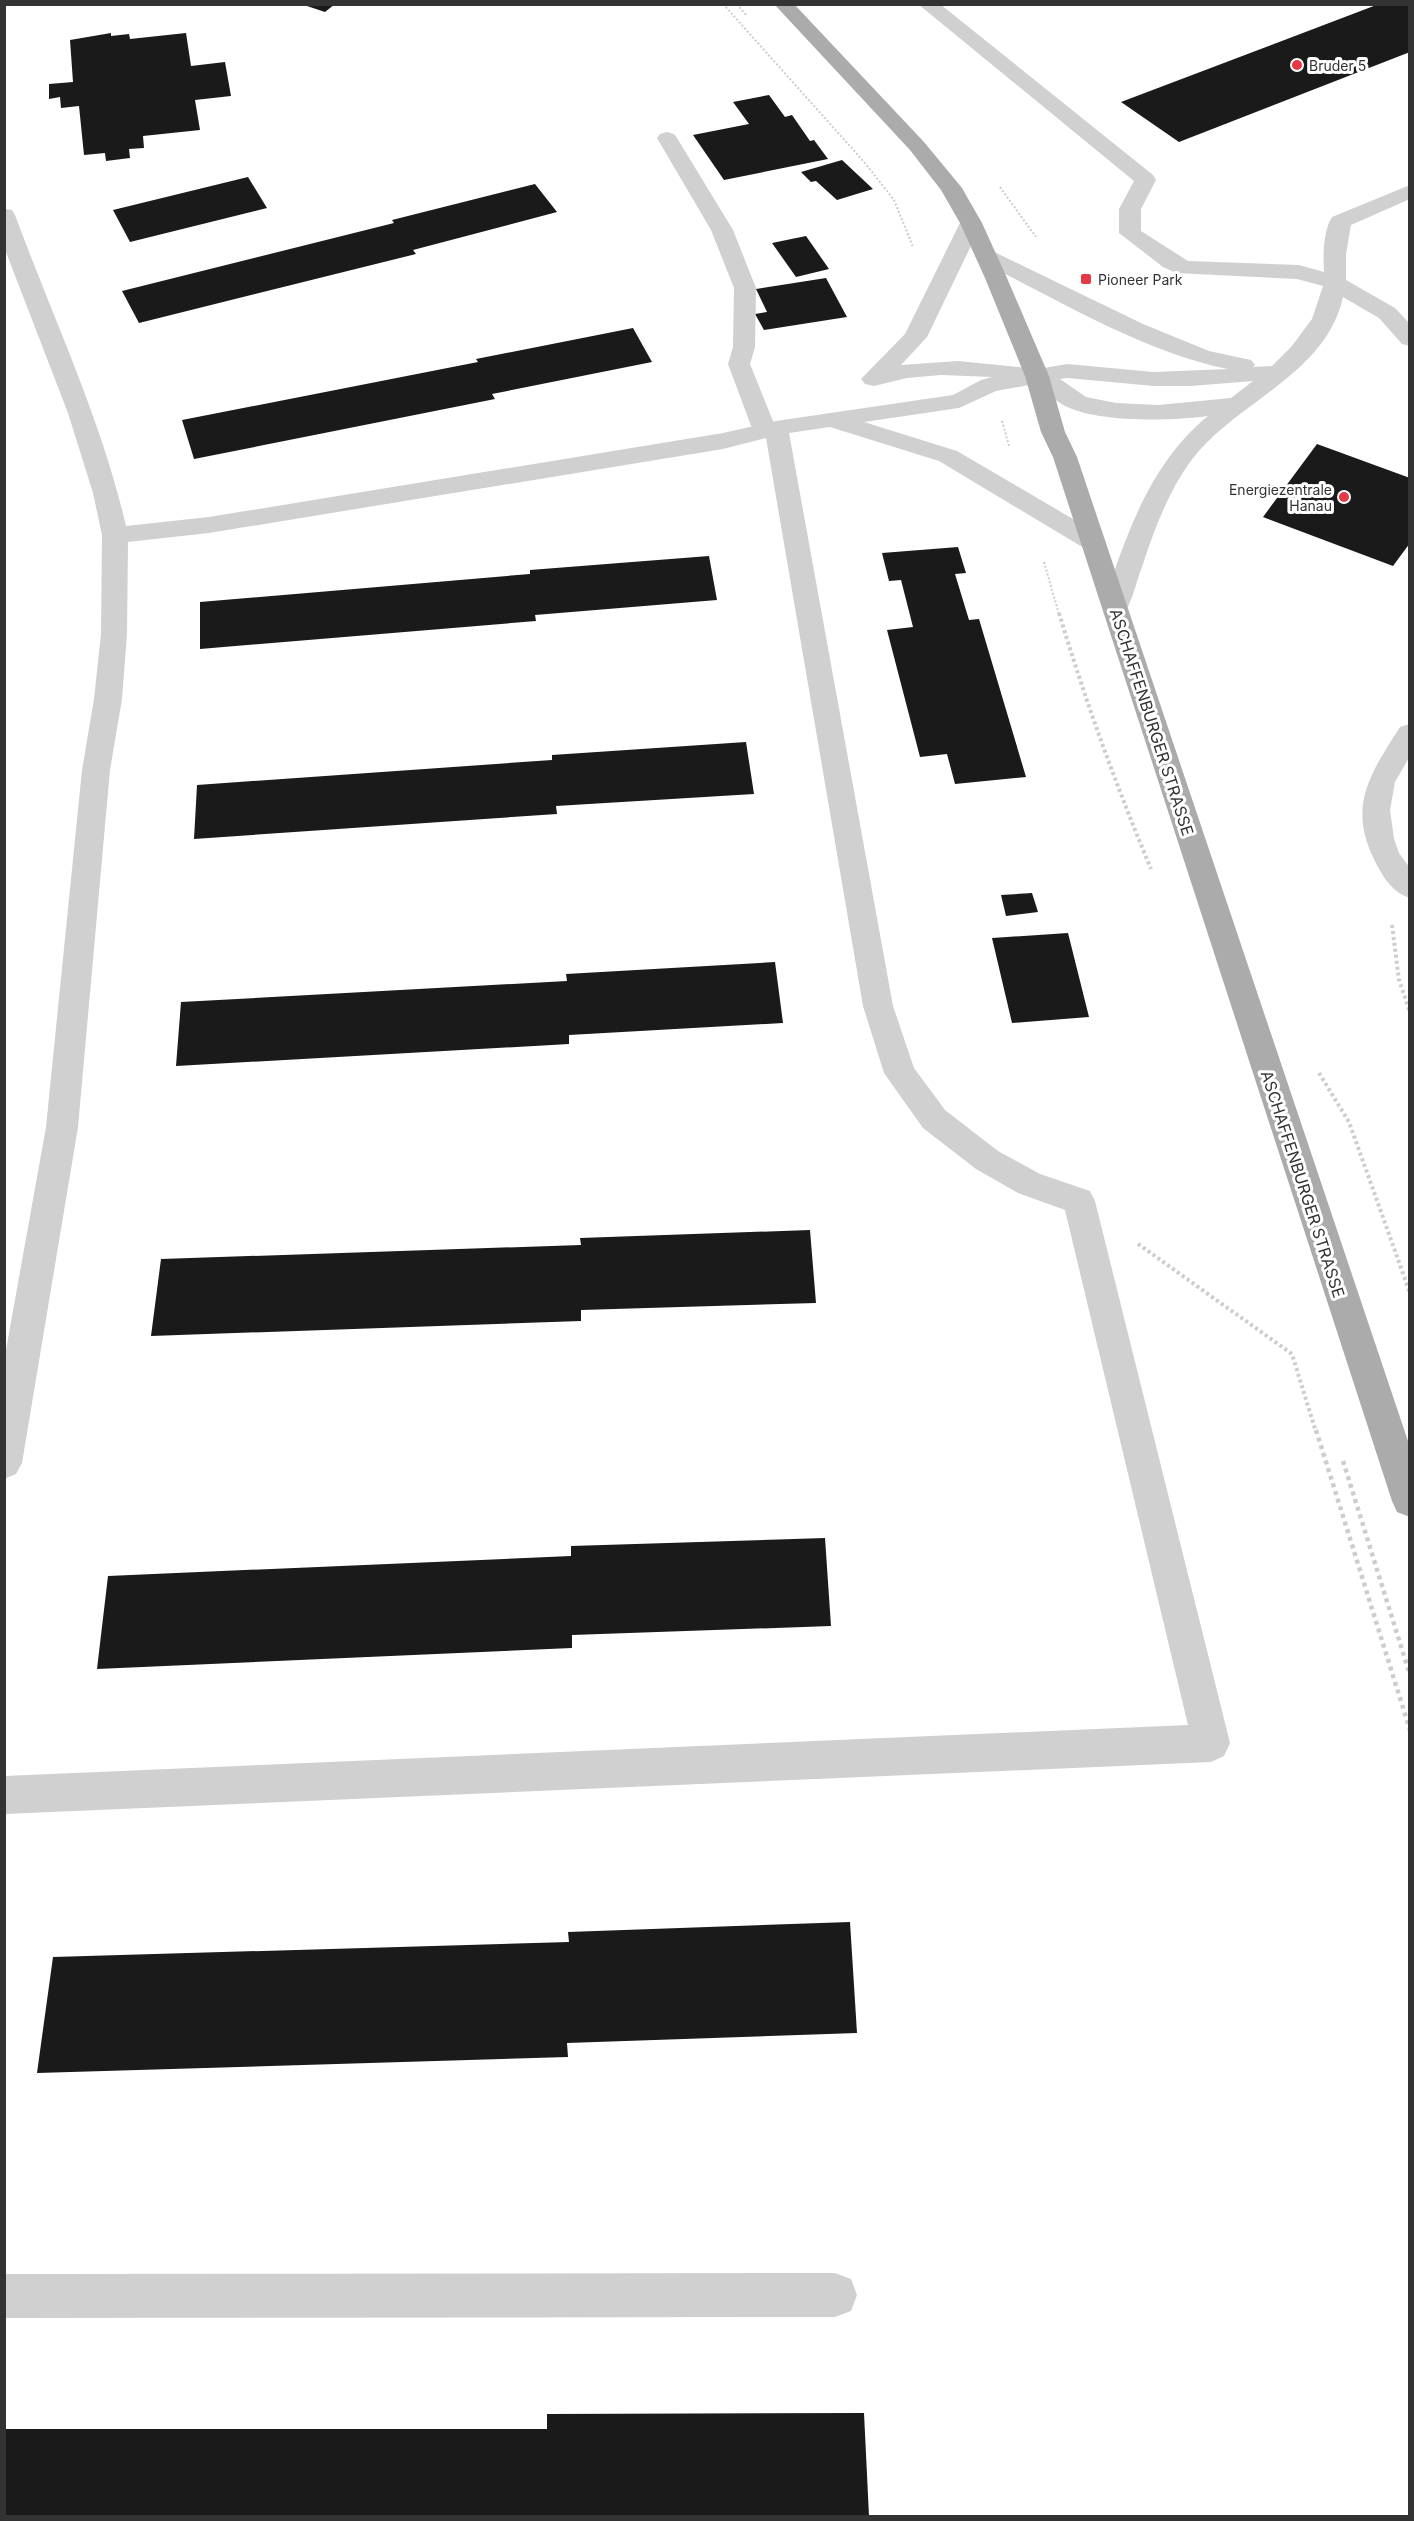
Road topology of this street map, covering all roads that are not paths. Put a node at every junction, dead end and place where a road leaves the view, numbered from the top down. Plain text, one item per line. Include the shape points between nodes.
1 (783, 4) edge
2 (927, 4) edge
3 (667, 138) dead end
4 (1410, 191) edge
5 (1410, 212) edge
6 (4, 215) edge
7 (970, 223) junction
8 (986, 255) junction
9 (1335, 255) junction
10 (1335, 283) junction
11 (1410, 339) edge
12 (1280, 372) junction
13 (1037, 376) junction
14 (873, 379) junction
15 (1240, 404) junction
16 (831, 419) junction
17 (770, 430) junction
18 (115, 535) junction
19 (1093, 542) junction
20 (1115, 608) junction
21 (1410, 735) edge
22 (1403, 882) edge
23 (4, 1463) edge
24 (1410, 1501) edge
25 (4, 1795) edge
26 (835, 2295) dead end
27 (4, 2296) edge

1 - 7 main road, ASCHAFFENBURGER STRASSE via 917,146 951,188
2 - 10 street via 1145,180 1130,208 1130,233 1171,262 1184,268 1299,272
3 - 17 lane via 722,230 745,288 744,347 739,364
4 - 9 street via 1340,222
5 - 9 street via 1361,233
6 - 18 street via 72,386 108,495
7 - 8 main road, ASCHAFFENBURGER STRASSE
7 - 14 street via 915,337
8 - 12 street via 1110,318 1203,357
8 - 13 main road, ASCHAFFENBURGER STRASSE
9 - 10 street
10 - 11 street via 1387,313
10 - 12 street via 1322,322 1308,345
12 - 13 street via 1191,379 1067,371
12 - 15 street
13 - 14 street via 937,367
13 - 15 street via 1077,403 1108,408 1208,411
13 - 16 street via 989,385 959,402
13 - 19 main road, ASCHAFFENBURGER STRASSE
14 - 16 street
15 - 20 street via 1183,453 1132,556
16 - 17 street
16 - 19 street via 948,456
17 - 18 street via 220,524
17 - 25 street via 878,1006 900,1073 933,1119 987,1160 1029,1184 1079,1201 1211,1743
18 - 23 street via 114,634 96,770 62,1127
19 - 20 main road, ASCHAFFENBURGER STRASSE
20 - 24 main road, ASCHAFFENBURGER STRASSE
21 - 22 street via 1384,776 1375,800 1381,846
26 - 27 street

